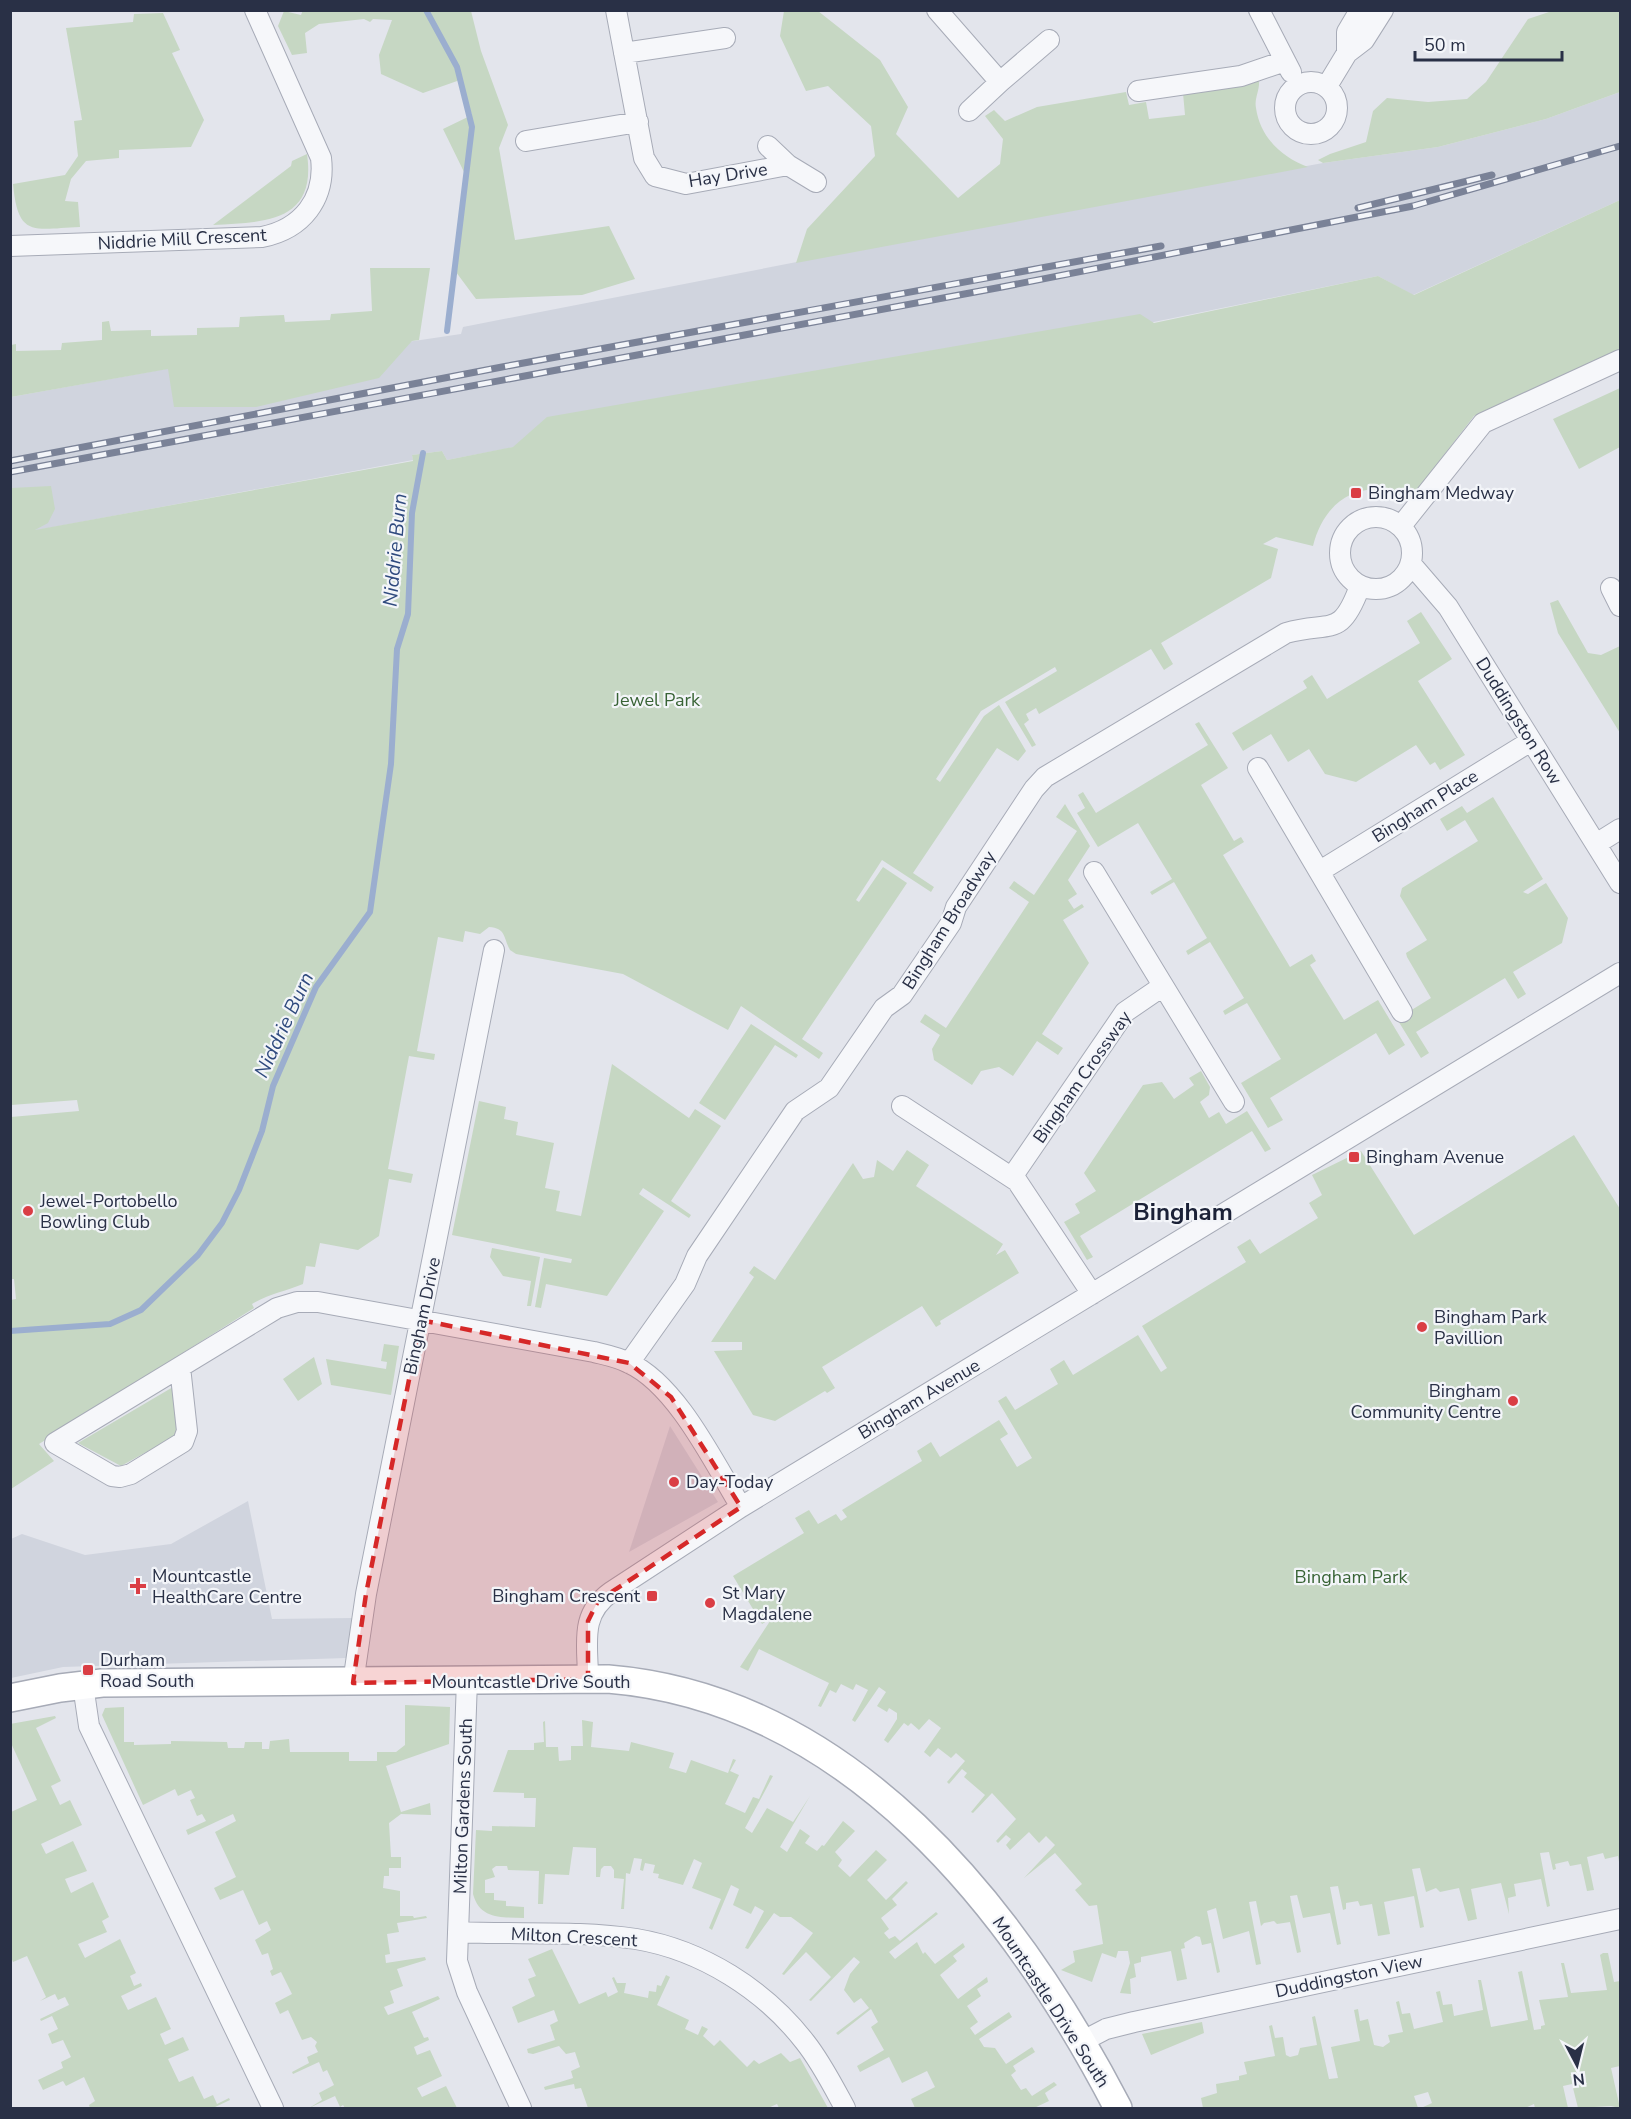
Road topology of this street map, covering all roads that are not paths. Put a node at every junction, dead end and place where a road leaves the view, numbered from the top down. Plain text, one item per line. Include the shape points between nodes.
1 (255, 10) edge
2 (616, 10) edge
3 (937, 10) edge
4 (1259, 10) edge
5 (1360, 10) edge
6 (1383, 10) edge
7 (725, 38) dead end
8 (1049, 40) dead end
9 (624, 53) junction
10 (1347, 53) junction
11 (1285, 61) junction
12 (1000, 82) junction
13 (1298, 86) junction
14 (1327, 86) junction
15 (1138, 91) dead end
16 (969, 111) dead end
17 (638, 122) junction
18 (526, 141) dead end
19 (768, 146) dead end
20 (788, 165) junction
21 (816, 182) dead end
22 (10, 246) edge
23 (1620, 360) edge
24 (1401, 526) junction
25 (1411, 564) junction
26 (1360, 585) junction
27 (1531, 741) junction
28 (1258, 768) dead end
29 (1620, 829) edge
30 (1596, 844) junction
31 (1320, 871) junction
32 (1094, 872) dead end
33 (1620, 883) edge
34 (494, 950) dead end
35 (1620, 973) edge
36 (1162, 986) junction
37 (1402, 1012) dead end
38 (1234, 1102) dead end
39 (902, 1106) dead end
40 (1011, 1177) junction
41 (1092, 1294) junction
42 (421, 1320) junction
43 (629, 1363) junction
44 (180, 1367) junction
45 (741, 1507) junction
46 (588, 1679) junction
47 (467, 1680) junction
48 (353, 1683) junction
49 (83, 1685) junction
50 (10, 1698) edge
51 (1620, 1919) edge
52 (458, 1932) junction
53 (1082, 2042) junction
54 (273, 2109) edge
55 (521, 2109) edge
56 (845, 2109) edge
57 (1118, 2109) edge

1 - 22 street, Niddrie Mill Crescent via 321,158 318,195 305,216 285,231 262,237
2 - 9 street, Hay Drive
3 - 12 street
4 - 11 street
5 - 10 street via 1347,32
6 - 10 street via 1364,40
7 - 9 street
8 - 12 street
9 - 17 street, Hay Drive
10 - 14 street
11 - 13 street
11 - 15 street via 1241,76
12 - 16 street
13 - 14 street via 1312,82
13 - 14 street via 1287,98 1286,114 1294,128 1308,134 1325,130 1336,117 1337,100
17 - 18 street
17 - 20 street, Hay Drive via 644,158 655,176 686,184
19 - 20 street, Hay Drive
20 - 21 street, Hay Drive
23 - 24 street via 1483,423
24 - 25 street via 1412,543
24 - 26 street via 1374,516 1347,530 1340,556 1346,573
25 - 26 street via 1399,581 1390,586 1380,589
25 - 27 street, Duddingston Row via 1448,606
26 - 43 street, Bingham Broadway via 1351,609 1339,622 1286,633 1039,783 902,995 885,1008 829,1088 795,1111 697,1256 685,1284
27 - 30 street, Duddingston Row
27 - 31 street, Bingham Place
28 - 31 street
29 - 30 street
30 - 33 street, Duddingston Row
31 - 37 street
32 - 36 street
34 - 42 street, Bingham Drive
35 - 41 street, Bingham Avenue
36 - 38 street
36 - 40 street, Bingham Crossway via 1125,1012
39 - 40 street
40 - 41 street
41 - 45 street, Bingham Avenue
42 - 43 street via 594,1352
42 - 44 street via 318,1302 297,1302 277,1308
42 - 48 street, Bingham Drive via 369,1578
43 - 45 street via 655,1380 671,1397
44 - 44 street via 186,1431 180,1446 120,1477 55,1443
45 - 46 street, Bingham Avenue via 598,1601 588,1621
46 - 47 street, Mountcastle Drive South
46 - 53 street, Mountcastle Drive South via 662,1687 752,1716 855,1774 911,1821 992,1911
47 - 48 street, Mountcastle Drive South
47 - 52 street, Milton Gardens South
48 - 49 street, Mountcastle Drive South
49 - 50 street, Mountcastle Drive South
49 - 54 street via 89,1726
51 - 53 street, Duddingston View via 1134,2022 1106,2029
52 - 55 street via 460,1976
52 - 56 street, Milton Crescent via 611,1937 667,1947 694,1957 747,1986 788,2022 824,2068
53 - 57 street, Mountcastle Drive South

